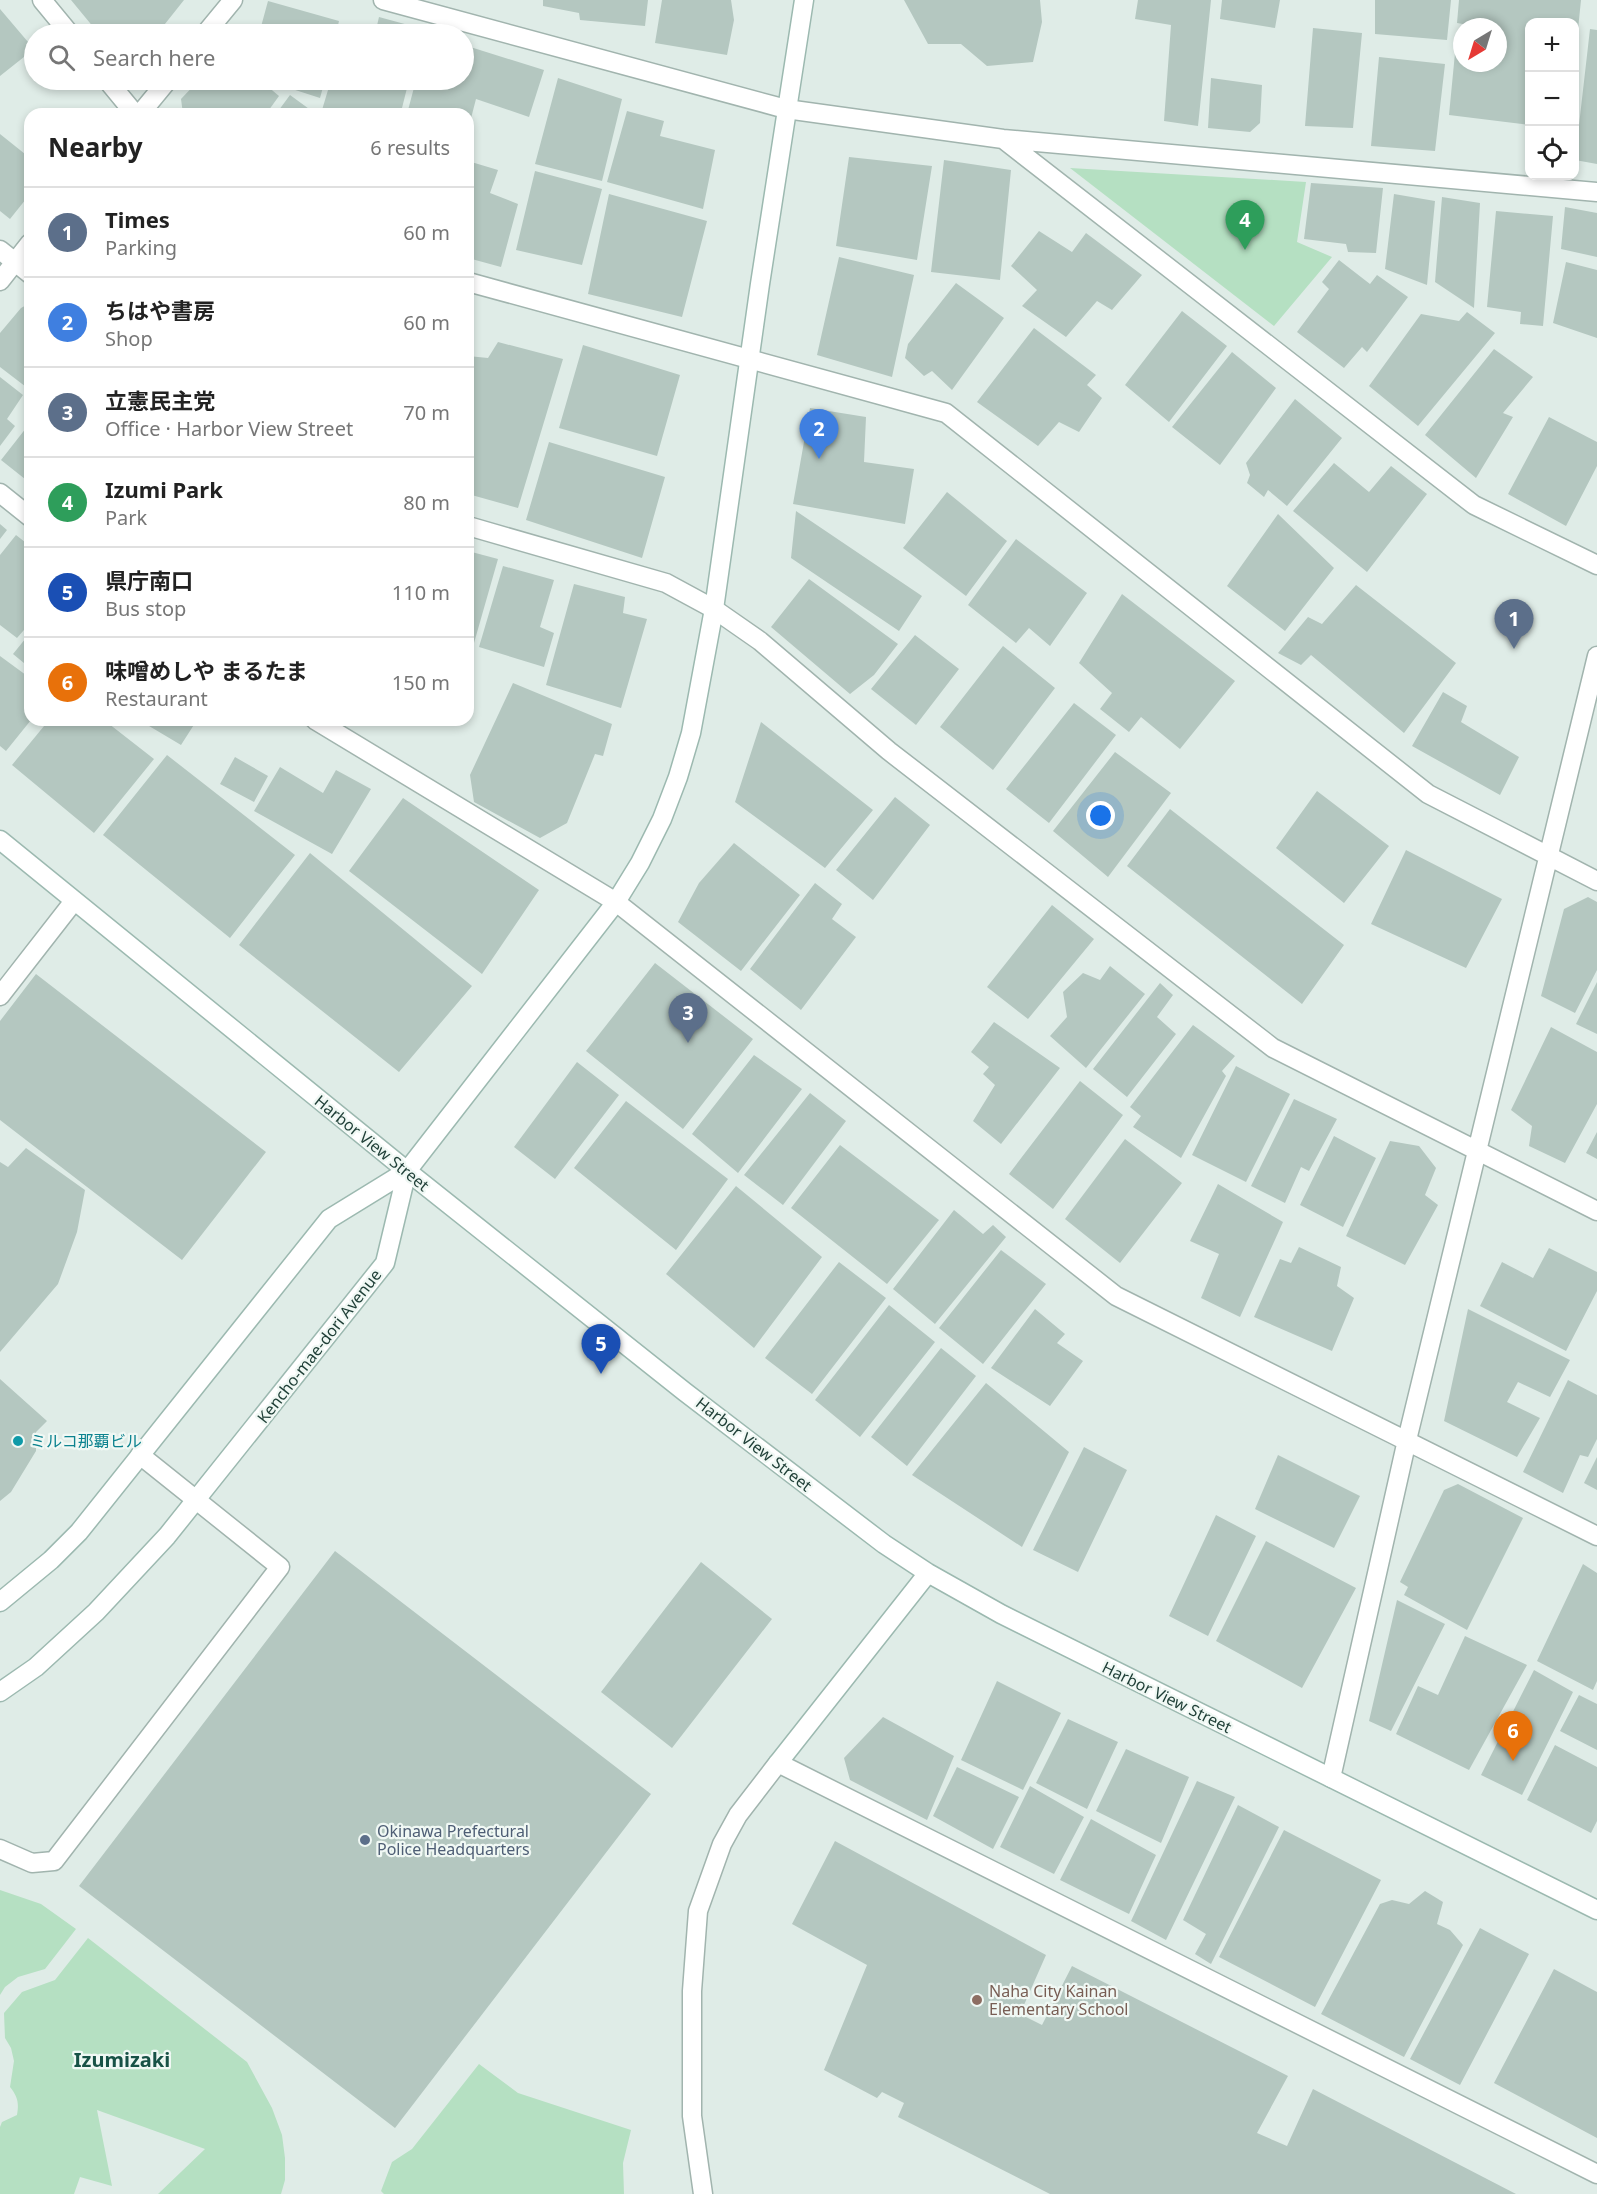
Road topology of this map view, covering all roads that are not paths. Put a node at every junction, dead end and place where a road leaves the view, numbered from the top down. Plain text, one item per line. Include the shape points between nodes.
1 (42, 0) edge
2 (233, 0) edge
3 (383, 0) edge
4 (804, 0) edge
5 (62, 24) edge
6 (213, 24) edge
7 (472, 24) edge
8 (474, 25) edge
9 (115, 90) edge
10 (160, 90) edge
11 (130, 108) edge
12 (145, 108) edge
13 (786, 109) junction
14 (1003, 139) junction
15 (1597, 192) edge
16 (24, 246) edge
17 (7, 256) edge
18 (24, 269) edge
19 (0, 281) edge
20 (474, 284) edge
21 (749, 359) junction
22 (0, 493) edge
23 (24, 512) edge
24 (474, 528) edge
25 (1597, 565) edge
26 (714, 609) junction
27 (1597, 656) edge
28 (325, 726) edge
29 (0, 840) edge
30 (1547, 857) junction
31 (1597, 881) edge
32 (74, 901) junction
33 (616, 902) junction
34 (0, 996) edge
35 (1477, 1150) junction
36 (407, 1171) junction
37 (1597, 1211) edge
38 (1407, 1440) junction
39 (140, 1455) junction
40 (197, 1500) junction
41 (1597, 1536) edge
42 (928, 1573) junction
43 (0, 1602) edge
44 (0, 1692) edge
45 (778, 1763) junction
46 (1331, 1778) junction
47 (0, 1849) edge
48 (1597, 1910) edge
49 (1597, 2174) edge
50 (703, 2194) edge

1 - 5 street
2 - 6 street
3 - 7 street
4 - 13 street
8 - 13 street
9 - 11 street
10 - 12 street
13 - 14 street
13 - 21 street
14 - 15 street
14 - 25 street via 1474,505
16 - 17 street
17 - 18 street
17 - 19 street
20 - 21 street
21 - 26 street
21 - 30 street via 946,413 1428,794
22 - 23 street
24 - 26 street via 666,583
26 - 33 street via 691,733 678,777 662,819
26 - 35 street via 760,641 889,751 1273,1048
27 - 30 street
28 - 33 street
29 - 32 street, Harbor View Street
30 - 31 street
30 - 35 street
32 - 34 street
32 - 36 street, Harbor View Street
33 - 36 street
33 - 38 street via 1116,1296
35 - 37 street
35 - 38 street
36 - 39 street via 329,1219
36 - 40 street, Kencho-mae-dori Avenue via 385,1263
36 - 42 street, Harbor View Street via 694,1399
38 - 41 street
38 - 46 street
39 - 40 street
39 - 43 street via 79,1532
40 - 44 street, Kencho-mae-dori Avenue via 96,1612 36,1667
40 - 47 street via 280,1567 54,1862 33,1863
42 - 45 street
42 - 46 street, Harbor View Street via 1039,1633
45 - 49 street
45 - 50 street via 727,1834 698,1911 692,1991 692,2116
46 - 48 street, Harbor View Street

